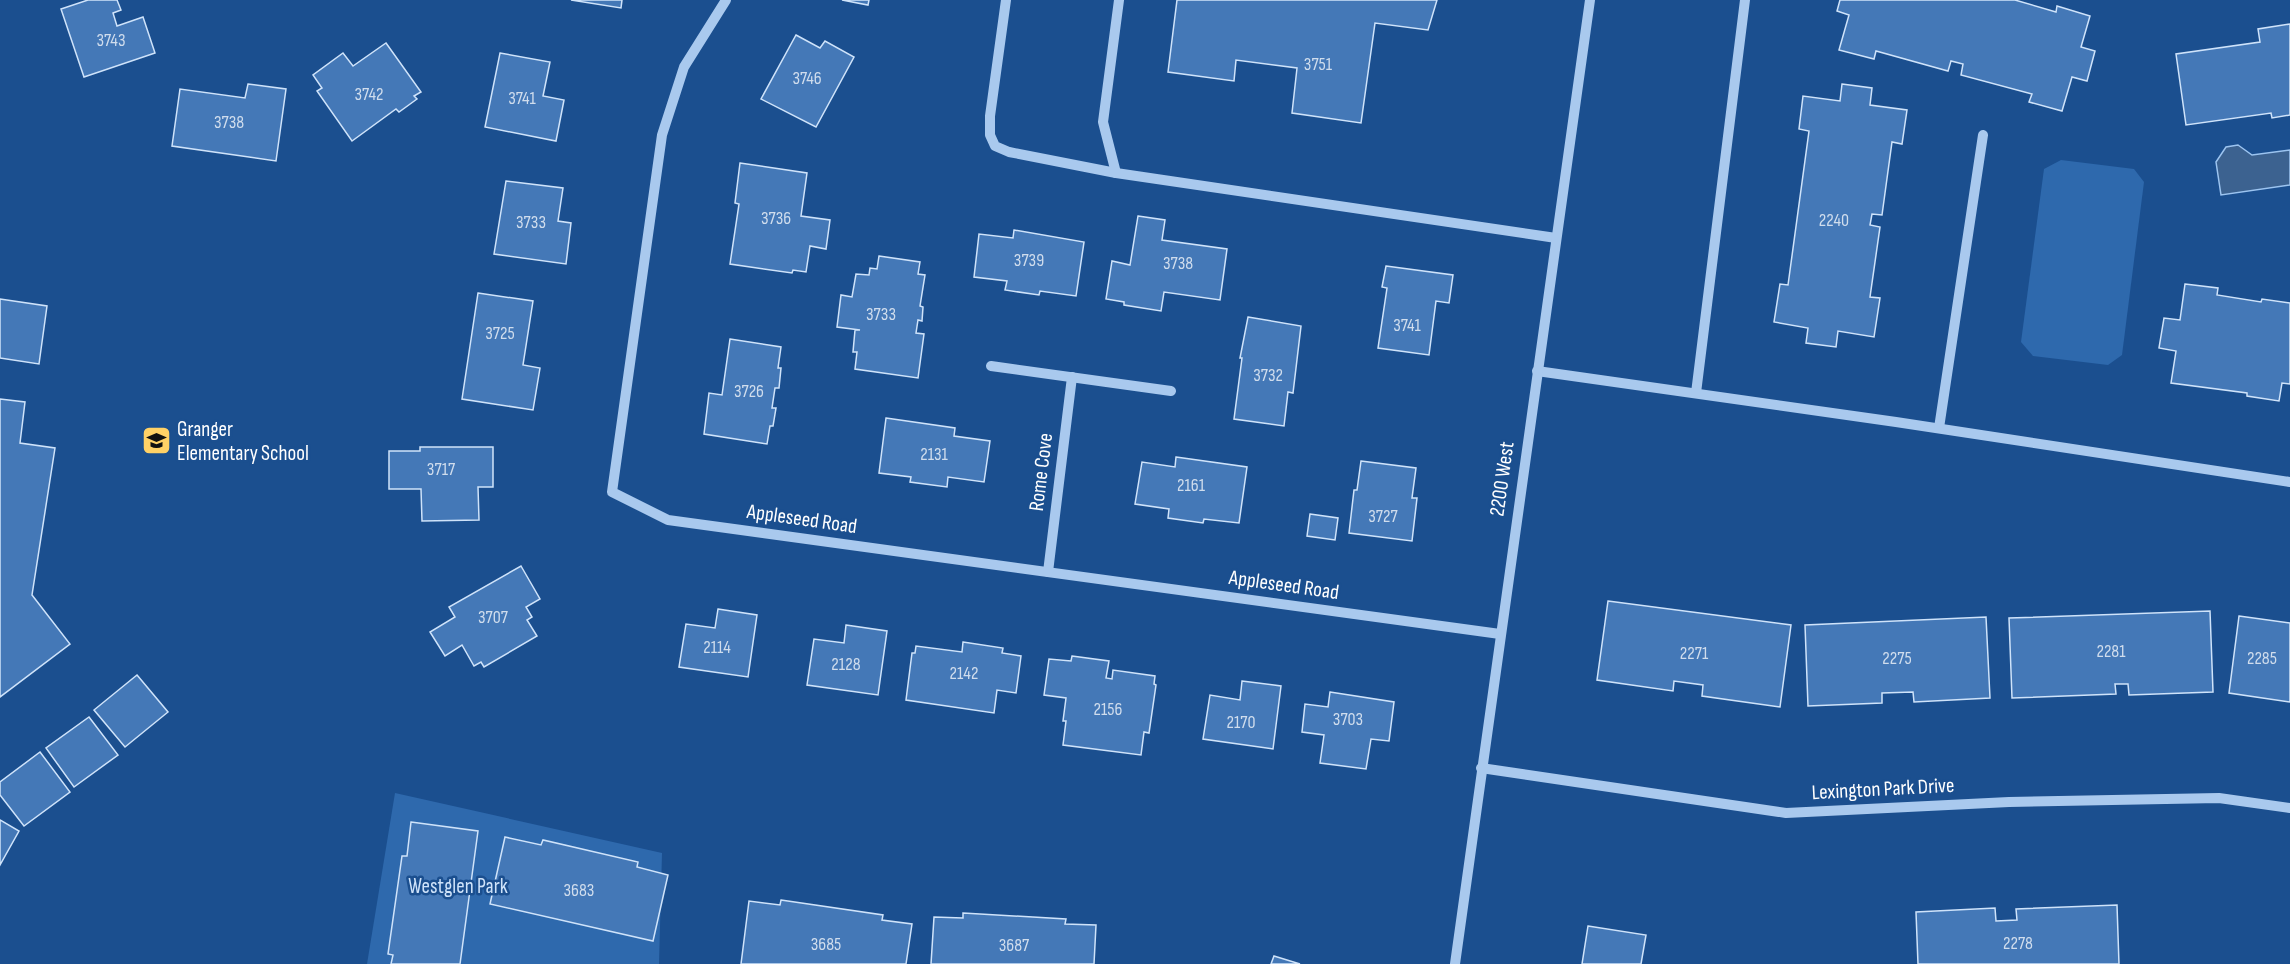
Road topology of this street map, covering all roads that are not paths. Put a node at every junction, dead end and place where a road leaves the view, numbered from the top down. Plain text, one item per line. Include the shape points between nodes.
1 (726, 0) edge
2 (1006, 0) edge
3 (1119, 0) edge
4 (1590, 0) edge
5 (1745, 0) edge
6 (1983, 135) dead end
7 (1116, 173) junction
8 (1556, 238) junction
9 (991, 366) dead end
10 (1537, 371) junction
11 (1072, 377) junction
12 (1171, 391) dead end
13 (1696, 393) junction
14 (1939, 428) junction
15 (2290, 482) edge
16 (1048, 572) junction
17 (1500, 634) junction
18 (1481, 768) junction
19 (2290, 808) edge
20 (1455, 964) edge

1 - 16 street, Appleseed Road via 684,67 662,135 612,492 668,520
2 - 7 street via 990,116 990,135 995,146
3 - 7 street via 1103,122
4 - 8 street, 2200 West
5 - 13 street
6 - 14 street
7 - 8 street
8 - 10 street, 2200 West
9 - 11 street
10 - 13 street
10 - 17 street, 2200 West
11 - 12 street
11 - 16 street, Rome Cove
13 - 14 street
14 - 15 street
16 - 17 street, Appleseed Road
17 - 18 street, 2200 West
18 - 19 street, Lexington Park Drive via 1786,813 2009,802 2218,798
18 - 20 street, 2200 West

